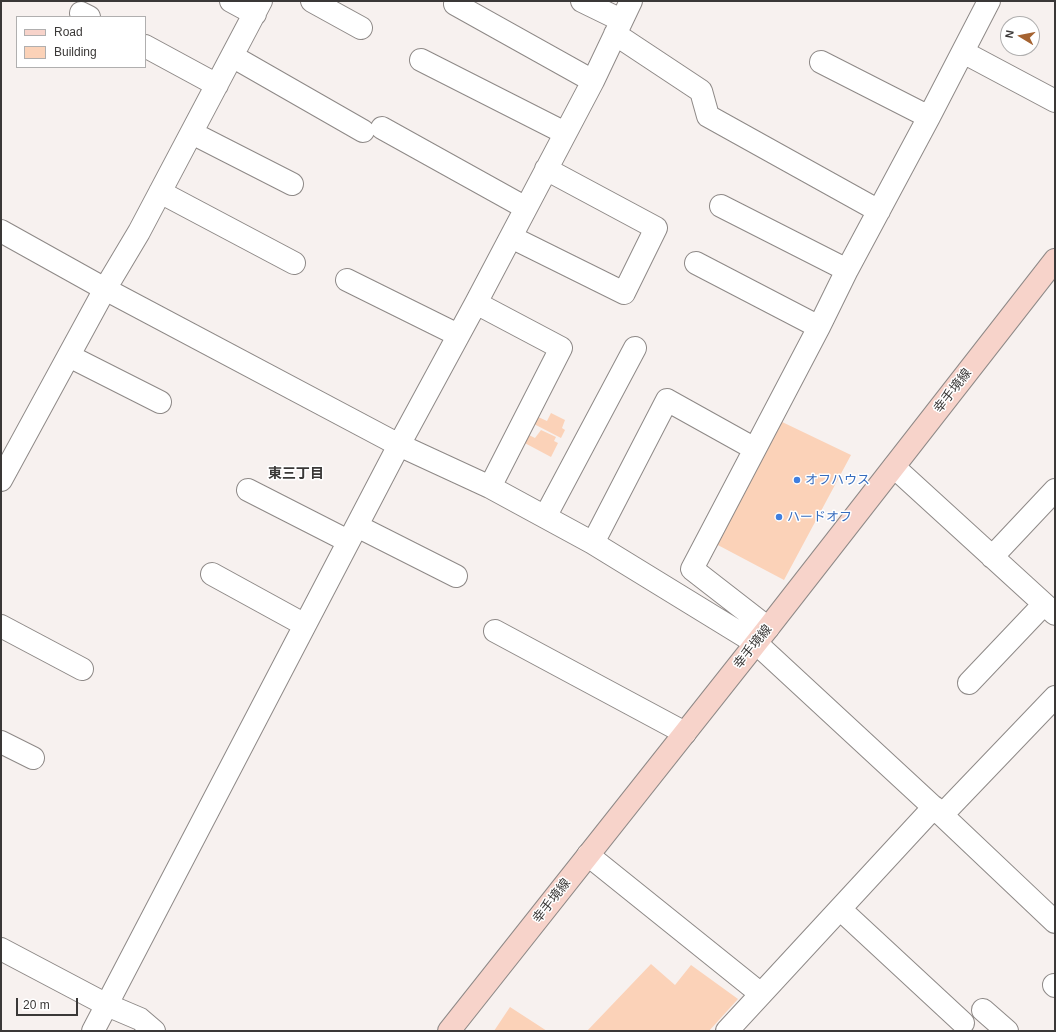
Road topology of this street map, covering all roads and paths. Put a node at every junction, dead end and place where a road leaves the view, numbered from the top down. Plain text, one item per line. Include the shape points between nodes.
1 (231, 1) edge
2 (312, 1) edge
3 (582, 1) edge
4 (631, 1) edge
5 (989, 1) edge
6 (455, 4) dead end
7 (258, 7) edge
8 (618, 27) junction
9 (361, 28) dead end
10 (146, 47) edge
11 (963, 52) junction
12 (232, 56) junction
13 (421, 60) dead end
14 (821, 62) dead end
15 (592, 81) junction
16 (218, 84) junction
17 (1055, 101) edge
18 (929, 117) junction
19 (192, 133) junction
20 (565, 133) junction
21 (546, 169) junction
22 (292, 184) dead end
23 (160, 192) junction
24 (721, 206) dead end
25 (526, 208) junction
26 (878, 211) junction
27 (1, 231) edge
28 (511, 237) junction
29 (1055, 260) edge
30 (294, 263) dead end
31 (696, 263) dead end
32 (847, 270) junction
33 (347, 280) dead end
34 (105, 289) junction
35 (476, 303) junction
36 (819, 327) junction
37 (458, 336) junction
38 (635, 348) dead end
39 (69, 356) junction
40 (160, 402) dead end
41 (399, 445) junction
42 (755, 449) junction
43 (894, 467) junction
44 (1, 480) edge
45 (490, 487) junction
46 (248, 490) dead end
47 (1055, 490) edge
48 (544, 517) junction
49 (352, 534) junction
50 (593, 543) junction
51 (992, 557) junction
52 (212, 574) dead end
53 (456, 576) dead end
54 (1050, 609) edge
55 (305, 625) junction
56 (1, 626) edge
57 (494, 631) dead end
58 (762, 636) junction
59 (82, 669) dead end
60 (969, 683) dead end
61 (1055, 697) edge
62 (685, 733) junction
63 (1, 742) edge
64 (33, 758) dead end
65 (938, 811) junction
66 (588, 855) junction
67 (840, 909) junction
68 (1055, 922) edge
69 (1, 949) edge
70 (761, 994) junction
71 (107, 1006) junction
72 (983, 1010) dead end
73 (963, 1023) dead end
74 (93, 1031) edge
75 (154, 1031) edge
76 (449, 1031) edge
77 (727, 1031) edge
78 (1007, 1031) edge

1 - 7 street
2 - 9 street
3 - 8 street
4 - 8 street
5 - 11 street
6 - 15 street
7 - 12 street
8 - 15 street
8 - 26 street via 701,91 708,116
10 - 16 street
11 - 17 street
11 - 18 street
12 - 16 street
12 - 25 street
13 - 20 street
14 - 18 street
15 - 20 street
16 - 19 street
18 - 26 street
19 - 22 street
19 - 23 street
20 - 21 street
21 - 25 street
21 - 28 street via 656,228 624,294
23 - 30 street
23 - 34 street
24 - 32 street
25 - 28 street
26 - 32 street
27 - 34 street
28 - 35 street
29 - 43 main road, 幸手境線
31 - 36 street
32 - 36 street
33 - 37 street
34 - 39 street
34 - 41 street
35 - 37 street
35 - 45 street via 561,348
36 - 42 street
37 - 41 street
38 - 48 street
39 - 40 street
39 - 44 street
41 - 45 street
41 - 49 street
42 - 50 street via 667,400
42 - 58 street via 692,569
43 - 51 street
43 - 58 main road, 幸手境線
45 - 48 street
46 - 49 street
47 - 51 street
48 - 50 street
49 - 53 street
49 - 55 street
50 - 58 street
51 - 54 street
52 - 55 street
54 - 60 street
55 - 71 street
56 - 59 street
57 - 62 street
58 - 62 main road, 幸手境線
58 - 65 street
61 - 65 street
62 - 66 main road, 幸手境線
63 - 64 street
65 - 67 street
65 - 68 street
66 - 70 street
66 - 76 main road, 幸手境線
67 - 70 street
67 - 73 street
69 - 71 street
70 - 77 street
71 - 74 street
71 - 75 street via 140,1019
72 - 78 street

